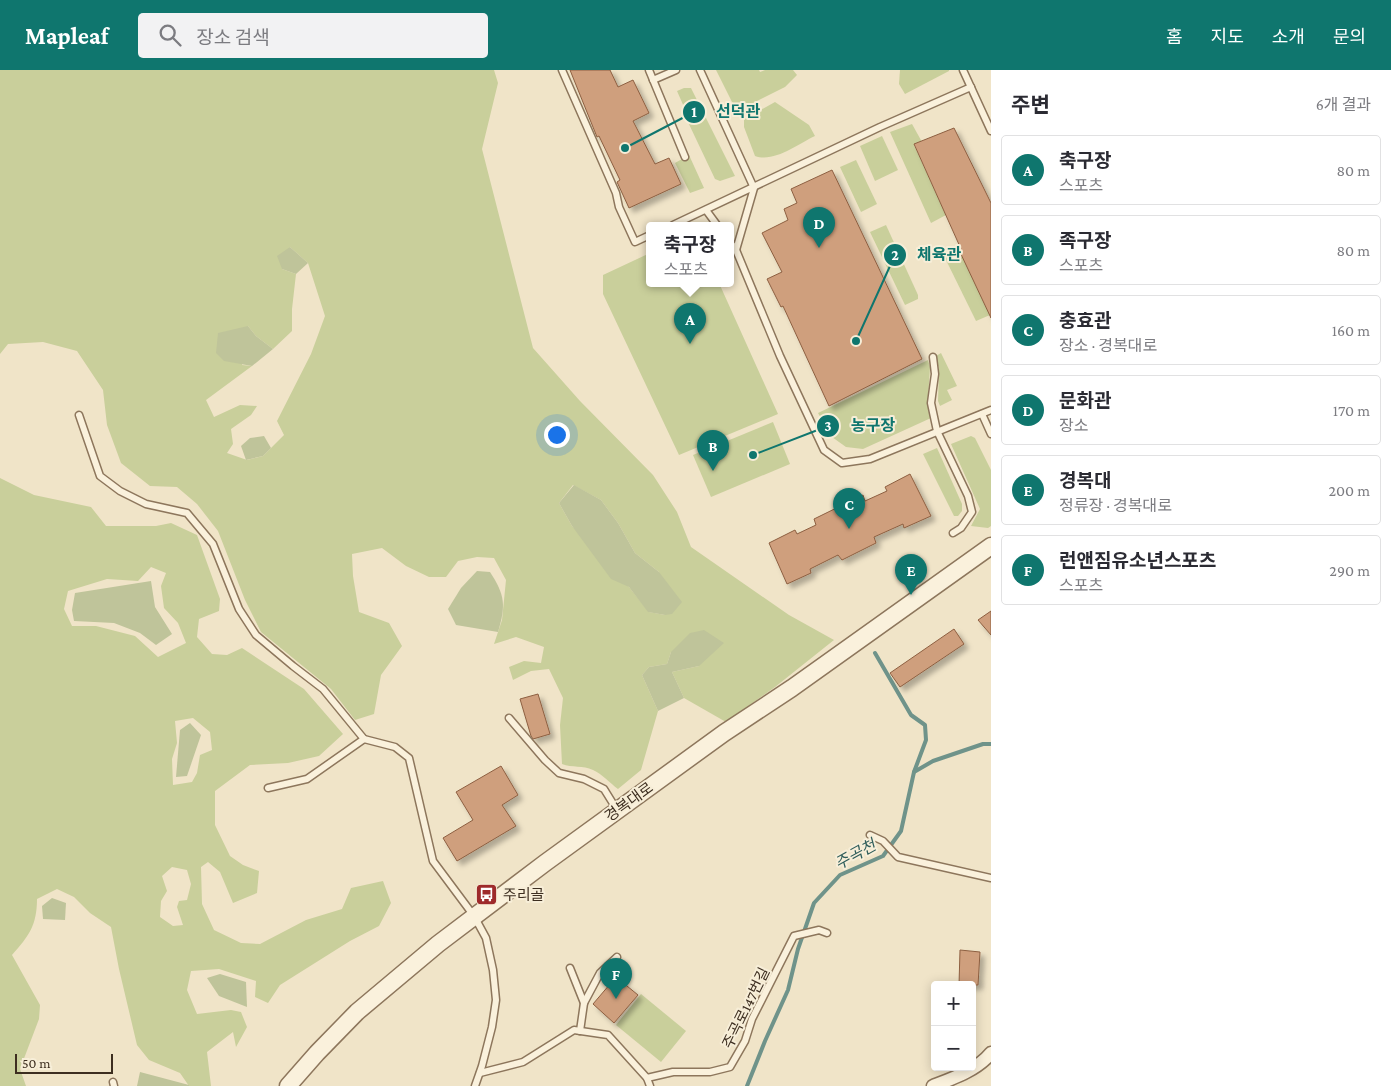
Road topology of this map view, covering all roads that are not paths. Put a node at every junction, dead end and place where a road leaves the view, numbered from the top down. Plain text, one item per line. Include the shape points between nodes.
1 (562, 70) edge
2 (649, 70) edge
3 (676, 70) edge
4 (700, 70) edge
5 (963, 70) edge
6 (653, 80) junction
7 (971, 86) junction
8 (991, 132) edge
9 (684, 157) dead end
10 (754, 188) junction
11 (706, 210) junction
12 (680, 222) edge
13 (715, 222) edge
14 (646, 237) edge
15 (734, 247) edge
16 (736, 250) junction
17 (933, 357) dead end
18 (991, 410) edge
19 (982, 414) junction
20 (79, 415) dead end
21 (937, 431) junction
22 (991, 434) edge
23 (953, 534) dead end
24 (991, 546) edge
25 (509, 718) dead end
26 (364, 739) junction
27 (268, 788) dead end
28 (618, 811) junction
29 (870, 835) dead end
30 (991, 878) edge
31 (474, 916) junction
32 (827, 933) dead end
33 (617, 957) dead end
34 (570, 968) dead end
35 (584, 1003) junction
36 (580, 1031) junction
37 (991, 1052) edge
38 (480, 1073) junction
39 (647, 1078) junction
40 (956, 1082) edge
41 (288, 1086) edge
42 (475, 1086) edge
43 (650, 1086) edge
44 (933, 1086) edge

1 - 14 lane via 635,242
2 - 6 lane
3 - 6 lane
4 - 10 lane
5 - 7 lane
6 - 9 lane
7 - 8 lane
7 - 10 lane
10 - 11 lane
10 - 16 lane
11 - 12 lane
11 - 13 lane
15 - 16 lane
16 - 21 lane via 824,450 842,463 870,459
17 - 21 lane via 935,374 931,404
18 - 19 lane
19 - 21 lane
19 - 22 lane
20 - 26 lane via 100,476 146,504 187,513 213,544 239,609 256,636 323,689
21 - 23 lane via 968,496 972,512 962,528
24 - 28 street, 경복대로
25 - 28 lane via 559,773 584,779 604,789
26 - 27 lane via 307,779
26 - 31 lane via 395,746 409,758 433,861
28 - 31 street, 경복대로
29 - 30 lane via 883,841 898,857
31 - 38 lane via 486,938 496,1000
31 - 41 street, 경복대로 via 358,1012
32 - 39 lane, 주곡로147번길 via 819,930 794,936 730,1067 710,1072 673,1072
33 - 35 lane via 600,973
34 - 35 lane
35 - 36 lane
36 - 38 lane via 574,1030 523,1062
36 - 39 lane via 608,1036
37 - 40 street
38 - 42 lane
39 - 43 lane
40 - 44 street

